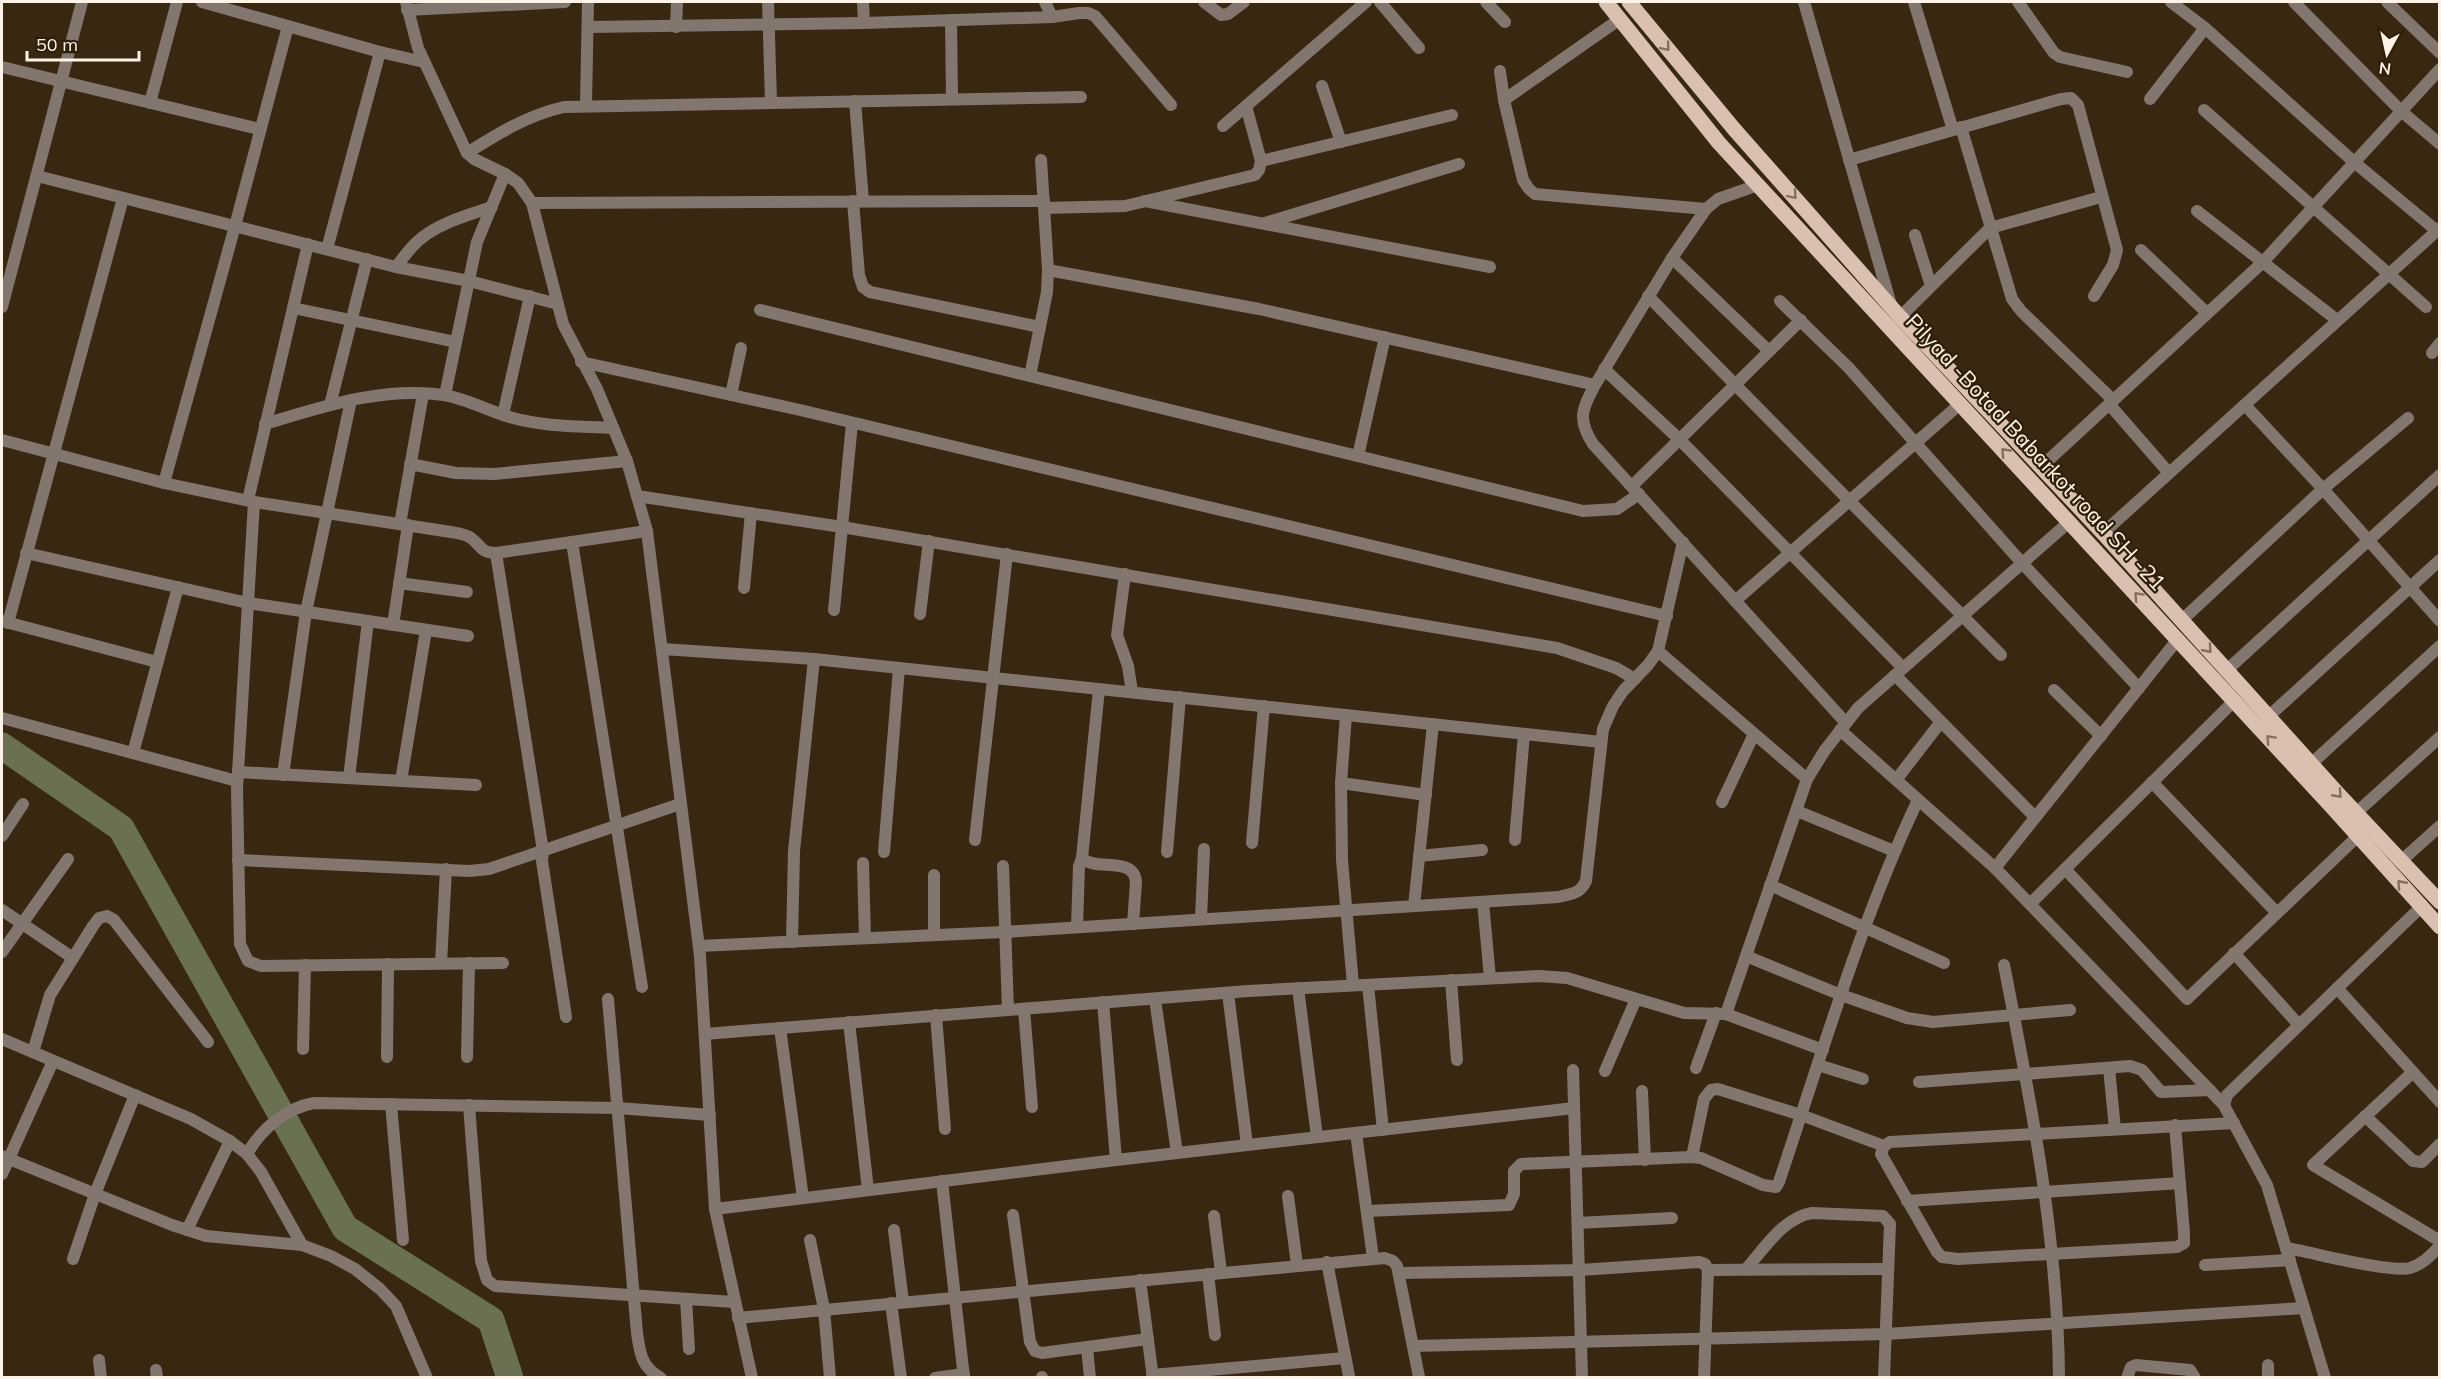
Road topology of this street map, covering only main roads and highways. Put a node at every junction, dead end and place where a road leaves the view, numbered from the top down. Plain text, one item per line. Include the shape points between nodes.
1 (1606, 2) edge
2 (1629, 2) edge
3 (1846, 256) junction
4 (1832, 265) junction
5 (2439, 902) edge
6 (2439, 927) edge

1 - 4 main road, Pilyad -Botad Babarkot road SH -21 via 1719,143
2 -> 3 main road, Pilyad -Botad Babarkot road SH -21
3 - 4 main road
3 -> 5 main road, Pilyad -Botad Babarkot road SH -21
6 -> 4 main road, Pilyad -Botad Babarkot road SH -21

